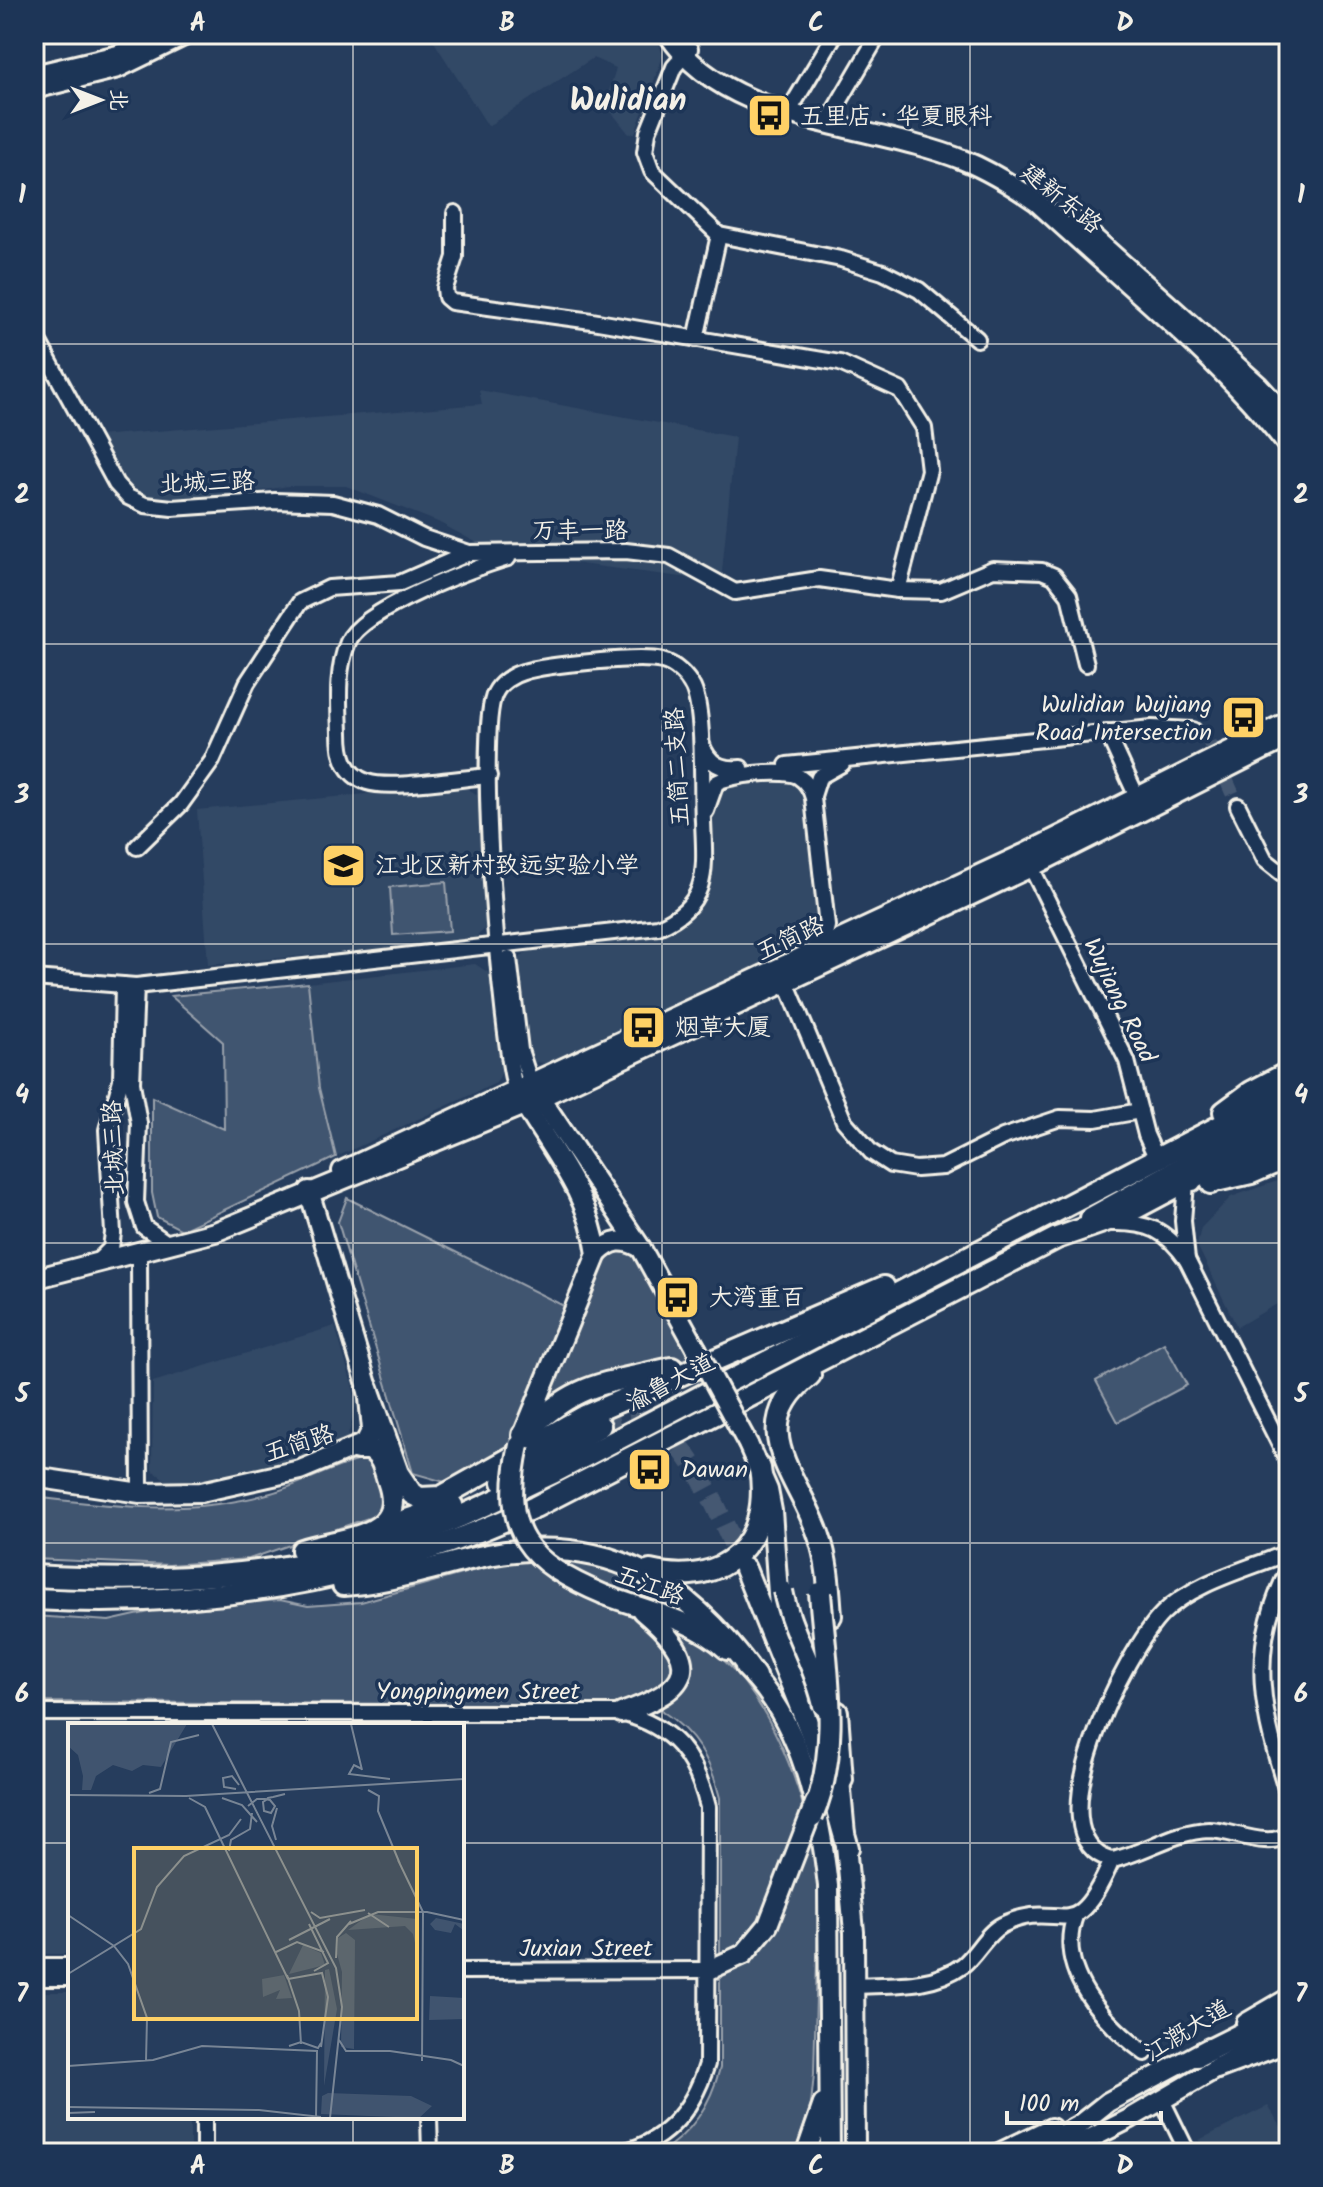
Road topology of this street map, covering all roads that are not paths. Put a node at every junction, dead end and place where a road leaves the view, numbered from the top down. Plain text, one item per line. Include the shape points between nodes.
1 (159, 34) edge
2 (188, 34) edge
3 (668, 34) edge
4 (835, 34) edge
5 (879, 34) edge
6 (684, 46) edge
7 (34, 75) edge
8 (34, 89) edge
9 (792, 106) junction
10 (830, 116) junction
11 (455, 213) dead end
12 (719, 235) junction
13 (34, 333) edge
14 (696, 339) junction
15 (977, 339) dead end
16 (1289, 419) edge
17 (1289, 447) edge
18 (528, 551) junction
19 (469, 553) junction
20 (898, 590) junction
21 (1086, 664) dead end
22 (1289, 721) edge
23 (1193, 730) dead end
24 (699, 732) junction
25 (1107, 732) junction
26 (1289, 737) edge
27 (862, 759) junction
28 (787, 765) junction
29 (489, 776) junction
30 (815, 782) junction
31 (813, 798) junction
32 (1138, 799) junction
33 (1238, 806) tunnel mouth
34 (703, 823) junction
35 (137, 847) dead end
36 (1031, 867) junction
37 (1289, 879) edge
38 (850, 936) junction
39 (503, 946) junction
40 (802, 959) junction
41 (34, 978) edge
42 (787, 984) junction
43 (129, 986) junction
44 (1289, 1072) edge
45 (1289, 1090) edge
46 (528, 1094) junction
47 (1261, 1104) junction
48 (1289, 1108) edge
49 (1140, 1111) junction
50 (1289, 1127) edge
51 (1289, 1144) edge
52 (1156, 1157) junction
53 (1289, 1160) edge
54 (1186, 1183) junction
55 (1211, 1184) junction
56 (309, 1191) junction
57 (1105, 1223) junction
58 (1057, 1238) junction
59 (170, 1245) junction
60 (641, 1248) junction
61 (139, 1254) junction
62 (597, 1254) junction
63 (1187, 1260) junction
64 (95, 1264) junction
65 (945, 1266) junction
66 (34, 1279) edge
67 (840, 1352) junction
68 (722, 1356) junction
69 (368, 1388) junction
70 (600, 1426) tunnel mouth
71 (521, 1440) junction
72 (357, 1449) junction
73 (1289, 1463) edge
74 (760, 1468) junction
75 (34, 1477) edge
76 (140, 1493) junction
77 (815, 1525) junction
78 (370, 1532) junction
79 (774, 1532) junction
80 (1289, 1552) edge
81 (634, 1568) junction
82 (745, 1569) tunnel mouth
83 (1289, 1569) edge
84 (239, 1574) junction
85 (34, 1576) edge
86 (275, 1590) junction
87 (34, 1599) edge
88 (636, 1607) junction
89 (755, 1676) junction
90 (34, 1713) edge
91 (621, 1713) junction
92 (428, 1718) edge
93 (203, 1719) edge
94 (842, 1780) junction
95 (1289, 1798) edge
96 (812, 1817) junction
97 (1289, 1834) edge
98 (849, 1855) junction
99 (1112, 1860) junction
100 (1075, 1916) junction
101 (34, 1966) edge
102 (68, 1966) edge
103 (709, 1970) junction
104 (464, 1971) edge
105 (34, 1978) edge
106 (68, 1978) edge
107 (854, 1986) junction
108 (1289, 1998) edge
109 (1289, 2010) edge
110 (1280, 2023) edge
111 (1289, 2041) edge
112 (1145, 2053) dead end
113 (1197, 2056) junction
114 (836, 2061) junction
115 (1217, 2068) junction
116 (1162, 2100) junction
117 (1108, 2102) junction
118 (1131, 2118) junction
119 (204, 2119) edge
120 (429, 2119) edge
121 (204, 2153) edge
122 (430, 2153) edge
123 (617, 2153) edge
124 (806, 2153) edge
125 (830, 2153) edge
126 (842, 2153) edge
127 (855, 2153) edge
128 (999, 2153) edge
129 (1028, 2153) edge
130 (1062, 2153) edge
131 (1086, 2153) edge
132 (1188, 2153) edge

1 - 7 main road via 118,55
2 - 8 main road via 118,68
3 - 6 main road, 建新东路
4 - 9 street
5 - 10 street
6 - 9 main road, 建新东路 via 739,84
6 - 12 street via 648,132 647,162
9 - 10 main road, 建新东路
10 - 16 main road, 建新东路 via 939,140 1021,177 1259,386
10 - 17 main road, 建新东路 via 962,160 1037,202 1221,372
11 - 14 street via 455,257 445,288 452,302
12 - 14 street
12 - 15 street via 883,272 919,290
13 - 19 street, 北城三路 via 128,497 172,508 333,503 378,515
14 - 20 street via 840,363 900,390 924,428 929,470
18 - 19 street, 万丰一路
18 - 20 street, 万丰一路 via 669,556 735,592 819,579
18 - 29 street via 476,566 371,617 349,641 339,680 340,747 356,777 375,784
19 - 35 street, 万丰一路 via 400,583 329,588 300,602 247,683 212,761 181,804
20 - 21 street, 万丰一路 via 941,591 993,569 1042,571 1054,576 1069,595
22 - 32 main road, 五简路
23 - 25 street
24 - 28 street via 705,753 722,768
24 - 29 street, 五简二支路 via 693,688 660,660 535,668 495,691 487,725
24 - 34 street, 五简二支路
25 - 27 street
25 - 32 street
26 - 36 main road, 五简路
27 - 28 street
27 - 30 street via 831,768
28 - 30 street
29 - 39 street, 五简二支路 via 496,797
30 - 31 street
30 - 38 street via 833,925 840,936
31 - 34 street via 801,778 788,772 730,777 716,783
31 - 40 street via 827,926
32 - 38 main road, 五简路
33 - 37 street via 1265,860
34 - 39 street, 五简二支路 via 702,882 696,899 673,920 658,927
36 - 42 main road, 五简路
36 - 49 street, Wujiang Road via 1127,1061
38 - 40 main road, 五简路
39 - 43 street
39 - 46 street, 五简二支路
40 - 46 main road, 五简路
41 - 43 street
42 - 46 main road, 五简路
42 - 49 street via 844,1121 871,1152 891,1165 943,1167 1003,1137 1060,1118 1095,1119
43 - 59 street, 北城三路 via 132,1083 139,1123 136,1202 144,1227
43 - 64 street, 北城三路 via 121,1080 107,1130 113,1233 111,1248
44 - 47 highway
45 - 47 highway, 渝鲁大道
46 - 56 main road, 五简路 via 363,1158
46 - 60 main road
46 - 62 main road via 576,1185 591,1220
47 - 48 highway
47 - 52 highway, 渝鲁大道
47 - 58 highway
49 - 52 street, Wujiang Road
50 - 54 highway, 渝鲁大道
51 - 55 main road
52 - 65 highway, 渝鲁大道
53 - 55 street via 1252,1176
54 - 55 street
54 - 57 highway, 渝鲁大道
54 - 63 street
56 - 59 main road, 五简路 via 247,1220
56 - 69 main road, 五简路
57 - 58 highway, 渝鲁大道
57 - 63 street via 1142,1223 1160,1229
58 - 67 highway, 渝鲁大道
59 - 61 main road, 五简路
60 - 62 main road via 616,1241
60 - 74 main road, bridge
61 - 64 main road, 五简路
61 - 76 street
62 - 71 main road, 五江路
63 - 73 street
64 - 66 main road, 五简路
65 - 68 highway via 856,1296
65 - 84 highway, 渝鲁大道 via 553,1473 440,1525 355,1552
67 - 77 highway via 789,1395 776,1431 779,1452
67 - 86 highway, 渝鲁大道 via 473,1535 395,1561
68 - 69 highway via 585,1416 458,1490 430,1499 412,1494 405,1485
68 - 71 highway via 590,1386 565,1398
69 - 72 main road, 五简路 via 372,1429
70 - 78 highway via 492,1488
71 - 88 main road, 五江路, bridge via 511,1488 514,1512 530,1548 557,1573
72 - 76 main road, 五简路 via 235,1486
72 - 78 highway via 376,1453 392,1490 389,1518
74 - 79 main road
74 - 81 highway via 761,1515 749,1541 731,1561 691,1575
75 - 76 main road, 五简路
77 - 94 highway via 828,1583
77 - 96 highway, bridge via 830,1747
78 - 84 highway
79 - 94 main road via 780,1620 824,1719
79 - 96 main road, bridge via 793,1627 823,1706 822,1770
80 - 99 street via 1171,1606 1137,1645 1112,1688 1089,1753 1081,1816 1093,1850
81 - 86 highway via 577,1552 522,1550 380,1581
81 - 89 highway via 710,1619
82 - 98 highway via 825,1767
83 - 95 street via 1269,1618 1262,1691 1266,1725
84 - 85 highway, 渝鲁大道 via 157,1579
86 - 87 highway, 渝鲁大道 via 162,1602
88 - 89 main road, 五江路 via 714,1638
88 - 91 main road via 676,1643 680,1673 664,1696
89 - 114 main road, 五江路 via 791,1738 817,1811 828,1886
90 - 93 street, Yongpingmen Street
91 - 92 street, Yongpingmen Street
91 - 103 street, Yongpingmen Street via 667,1733 701,1779 708,1807
92 - 93 street, Yongpingmen Street
94 - 98 main road
96 - 103 main road, bridge via 768,1925 744,1954
97 - 99 street via 1267,1840 1208,1830
98 - 107 main road
98 - 114 main road
99 - 100 street via 1088,1908
100 - 107 street via 1019,1919 998,1927 963,1965 938,1979
100 - 112 street via 1068,1936 1084,1991 1120,2035
101 - 102 street
103 - 104 street, Juxian Street
103 - 123 street, Yongpingmen Street via 709,2036 700,2087 673,2127
105 - 106 street
107 - 127 main road
108 - 113 main road, 江溉大道
109 - 110 highway
110 - 113 highway
110 - 115 main road, 江溉大道
111 - 115 highway
113 - 117 main road, 江溉大道
114 - 124 main road
114 - 125 main road, 五江路
114 - 126 main road
115 - 116 main road, 江溉大道
116 - 118 main road, 江溉大道
116 - 132 street
117 - 128 main road
117 - 129 main road, 江溉大道
118 - 130 main road, 江溉大道
118 - 131 main road
119 - 121 street
120 - 122 street

